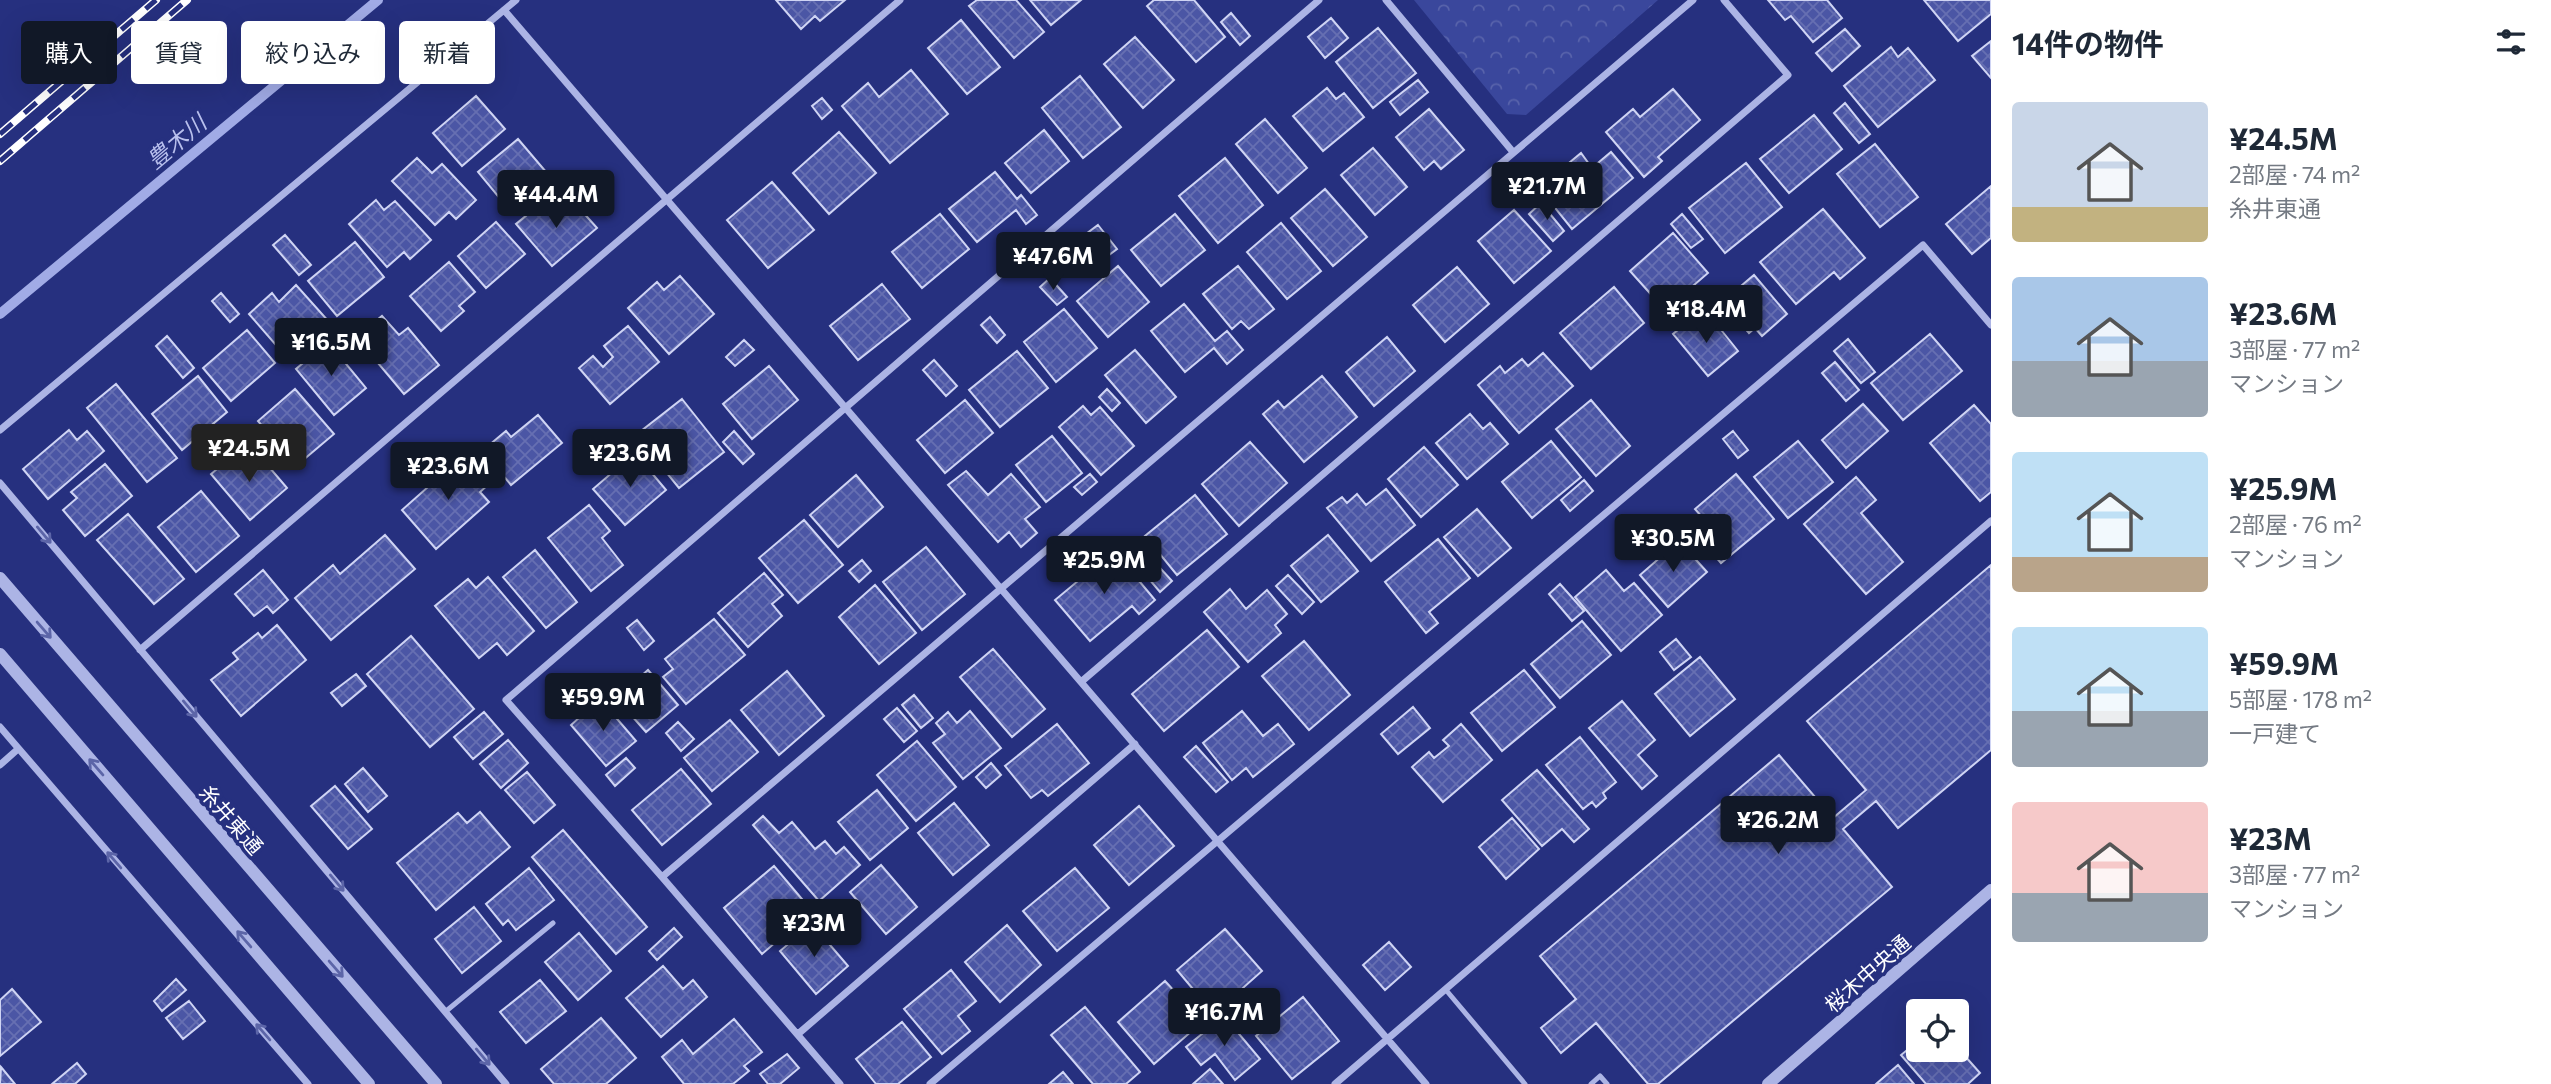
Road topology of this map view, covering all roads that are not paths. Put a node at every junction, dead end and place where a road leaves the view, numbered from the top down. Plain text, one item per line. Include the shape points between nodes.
1 (516, 0) edge
2 (900, 0) edge
3 (1319, 0) edge
4 (1386, 0) edge
5 (1693, 0) edge
6 (1724, 0) edge
7 (504, 10) junction
8 (1513, 152) junction
9 (667, 199) junction
10 (1991, 325) edge
11 (846, 407) junction
12 (0, 430) edge
13 (0, 482) edge
14 (1991, 521) edge
15 (0, 578) edge
16 (1002, 589) junction
17 (140, 650) junction
18 (0, 654) edge
19 (1081, 681) junction
20 (0, 727) edge
21 (1135, 744) junction
22 (18, 749) junction
23 (0, 765) edge
24 (1219, 842) junction
25 (662, 877) junction
26 (1991, 890) edge
27 (553, 923) dead end
28 (1446, 990) junction
29 (445, 1012) junction
30 (797, 1034) junction
31 (1388, 1040) junction
32 (308, 1084) edge
33 (369, 1084) edge
34 (436, 1084) edge
35 (506, 1084) edge
36 (840, 1084) edge
37 (930, 1084) edge
38 (1335, 1084) edge
39 (1426, 1084) edge
40 (1525, 1084) edge
41 (1591, 1084) edge
42 (1607, 1084) edge
43 (1768, 1084) edge

1 - 7 street
2 - 9 street
3 - 11 street
4 - 8 street
5 - 8 street
6 - 19 street via 1788,75
7 - 9 street
7 - 12 street
8 - 16 street
9 - 11 street
9 - 17 street
10 - 24 street via 1923,245
11 - 16 street
11 - 25 street via 506,700
13 -> 17 street
14 - 28 street
15 -> 34 street, 糸井東通
16 - 19 street
16 - 25 street
17 -> 29 street
33 -> 18 street
19 - 21 street
20 - 22 street
21 - 24 street
21 - 30 street
22 - 23 street
32 -> 22 street
24 - 31 street
24 - 37 street
25 - 30 street
26 - 43 street, 桜木中央通
27 - 29 lane
28 - 31 street
28 - 40 lane
29 -> 35 street
30 - 36 street
31 - 38 street
31 - 39 street
41 - 42 lane via 1600,1076

